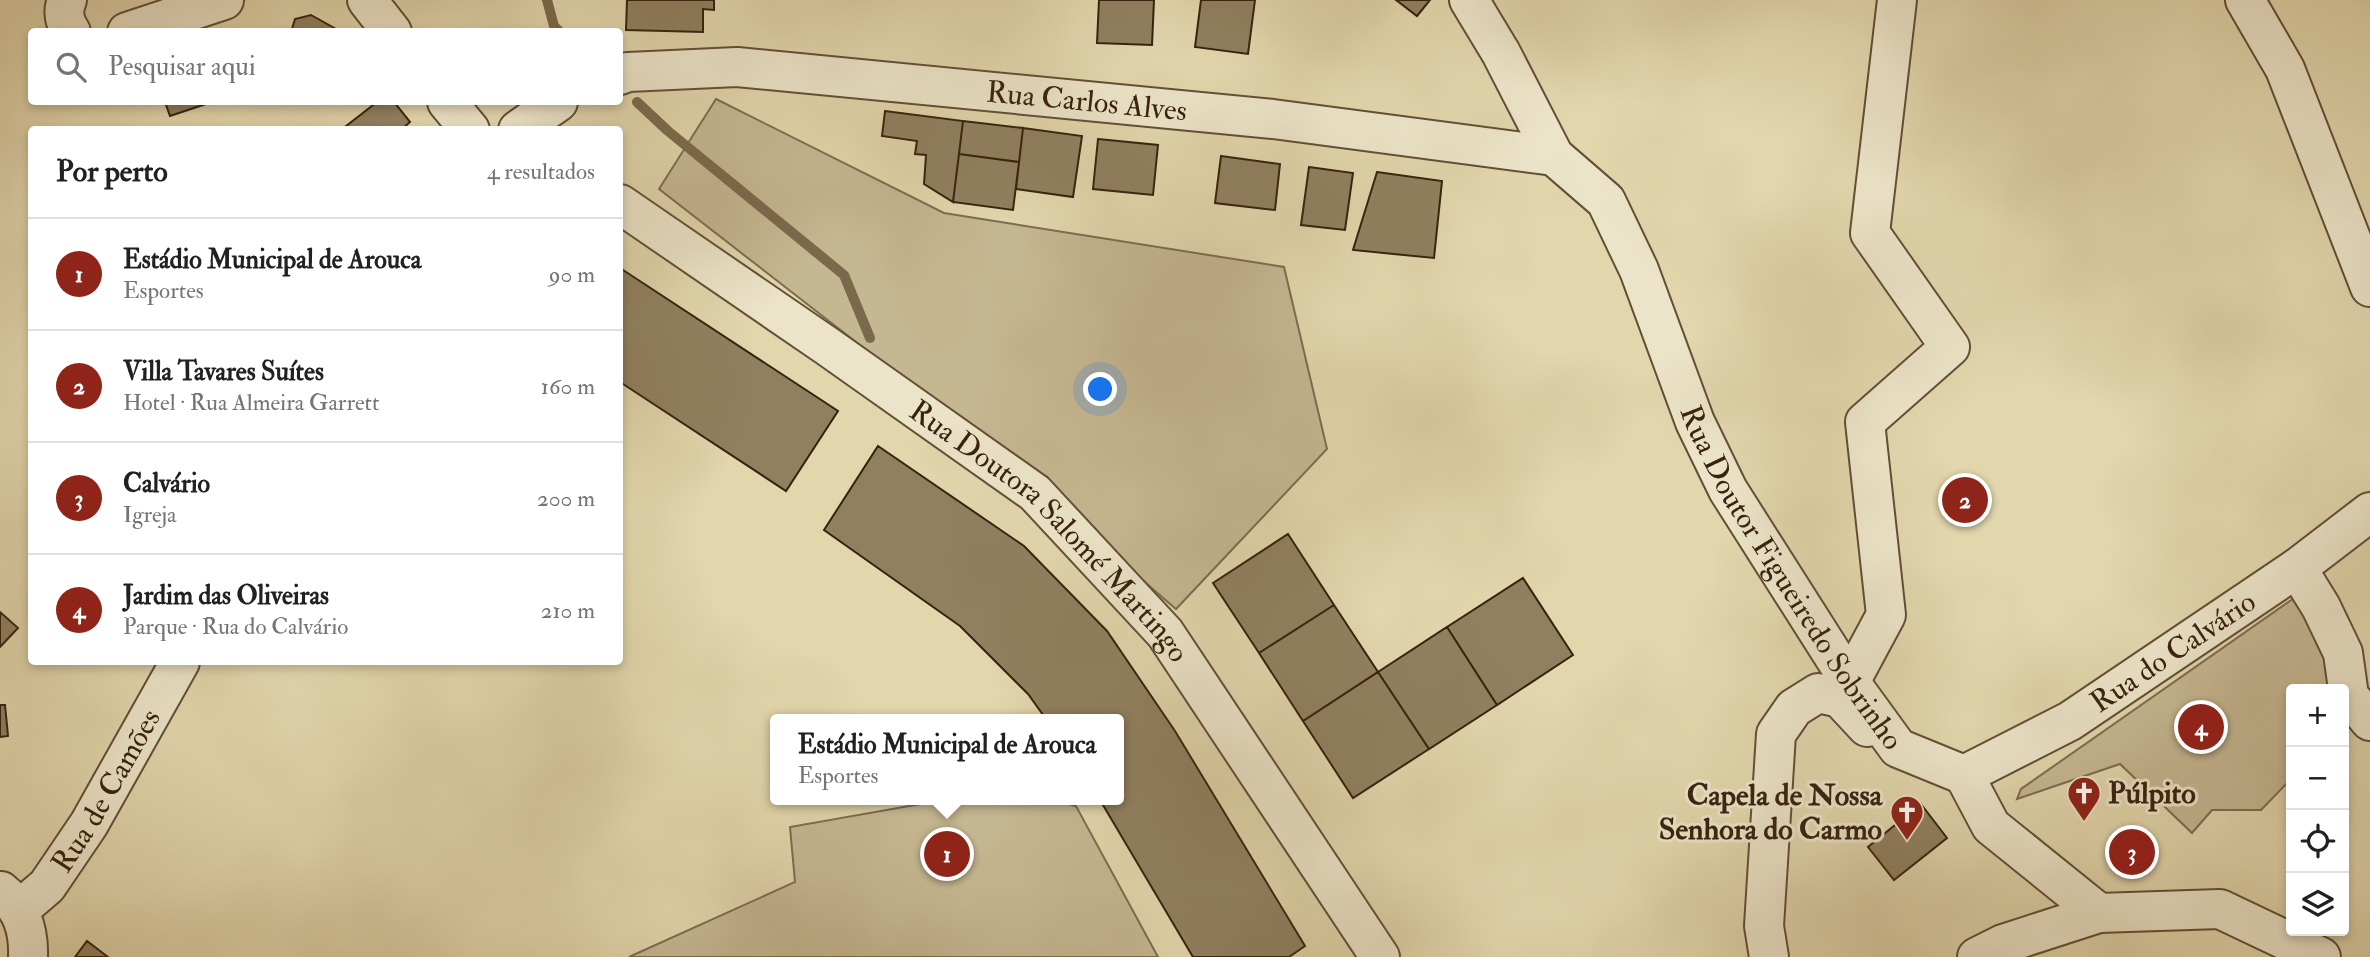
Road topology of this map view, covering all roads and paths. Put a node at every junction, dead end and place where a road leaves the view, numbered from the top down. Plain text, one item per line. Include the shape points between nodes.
1 (67, 0) edge
2 (224, 0) edge
3 (367, 0) edge
4 (1469, 0) edge
5 (1897, 0) edge
6 (2245, 0) edge
7 (69, 28) edge
8 (140, 28) edge
9 (389, 28) edge
10 (623, 74) edge
11 (449, 105) edge
12 (554, 105) edge
13 (467, 126) edge
14 (524, 126) edge
15 (1554, 156) junction
16 (623, 206) edge
17 (2370, 287) edge
18 (2370, 512) edge
19 (2297, 568) junction
20 (178, 665) edge
21 (1850, 682) junction
22 (2370, 721) edge
23 (1910, 753) junction
24 (1964, 775) junction
25 (9, 901) edge
26 (2099, 913) junction
27 (28, 957) edge
28 (1380, 957) edge
29 (1769, 957) edge
30 (1977, 957) edge
31 (2321, 957) edge

1 - 7 street via 64,19
2 - 8 street
3 - 9 street
4 - 15 street
5 - 21 street via 1870,233 1950,347 1865,422 1886,615
6 - 17 street via 2284,69
10 - 15 street, Rua Carlos Alves via 737,67 1273,119
11 - 13 street
12 - 14 street
15 - 21 street, Rua Doutor Figueiredo Sobrinho via 1606,201 1639,270 1695,422 1728,489
16 - 28 street, Rua Doutora Salomé Martingo via 1035,493 1165,633
18 - 19 street, Rua do Calvário
19 - 22 street via 2343,653 2349,696
19 - 24 street, Rua do Calvário via 2070,721
20 - 25 street, Rua de Camões via 89,824 47,886
21 - 23 street, Rua Doutor Figueiredo Sobrinho via 1898,748
23 - 24 street, Rua Doutor Figueiredo Sobrinho
23 - 29 street via 1898,759 1840,698 1818,693 1788,716 1776,734 1764,926
24 - 26 street via 1991,826
25 - 27 street via 28,932
26 - 30 street
26 - 31 street via 2220,909

